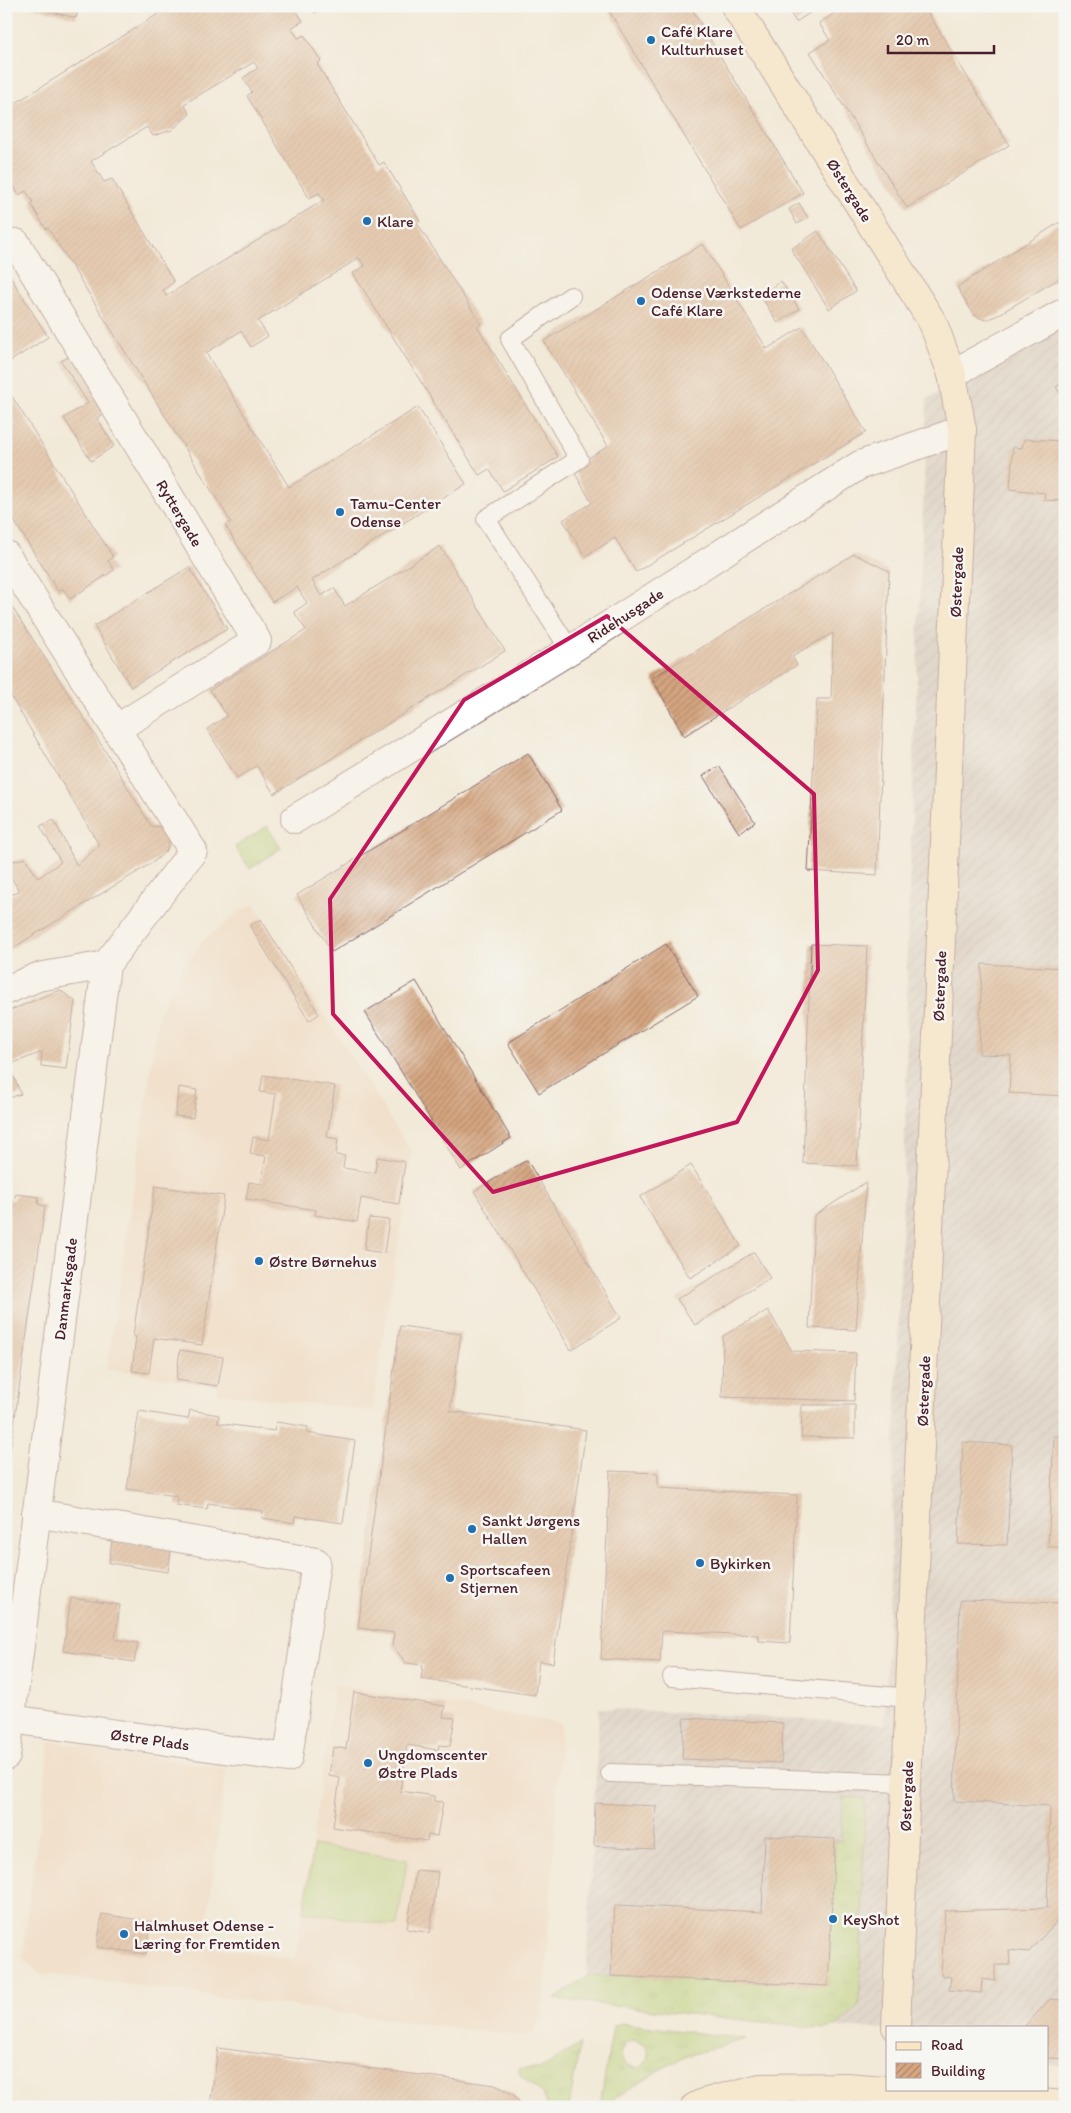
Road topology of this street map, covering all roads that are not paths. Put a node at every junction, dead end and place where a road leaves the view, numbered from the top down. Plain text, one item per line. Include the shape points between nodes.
1 (735, 6) edge
2 (16, 243) dead end
3 (571, 296) dead end
4 (1065, 312) edge
5 (952, 374) junction
6 (962, 430) junction
7 (6, 556) edge
8 (570, 650) junction
9 (116, 729) junction
10 (295, 819) dead end
11 (106, 965) junction
12 (6, 990) edge
13 (36, 1513) junction
14 (672, 1678) dead end
15 (910, 1698) junction
16 (11, 1719) junction
17 (6, 1756) edge
18 (610, 1773) dead end
19 (907, 1783) junction
20 (896, 2026) edge
21 (894, 2095) edge
22 (1065, 2105) edge
23 (695, 2107) edge

1 - 5 street, Østergade via 933,323
2 - 9 street, Ryttergade via 257,641
3 - 8 lane via 510,338 579,459 486,519
4 - 5 street
5 - 6 street, Østergade
6 - 8 street, Ridehusgade via 860,465
6 - 15 street, Østergade
7 - 9 street
8 - 10 street, Ridehusgade
9 - 11 street via 193,851
11 - 12 street via 38,977
11 - 13 street, Danmarksgade
13 - 16 street, Danmarksgade
13 - 16 street, Østre Plads via 316,1562 288,1758
14 - 15 lane
15 - 19 street, Østergade
16 - 17 street, Danmarksgade
18 - 19 lane
19 - 20 street, Østergade
21 - 22 street
21 - 23 street via 847,2087 760,2088 703,2102

